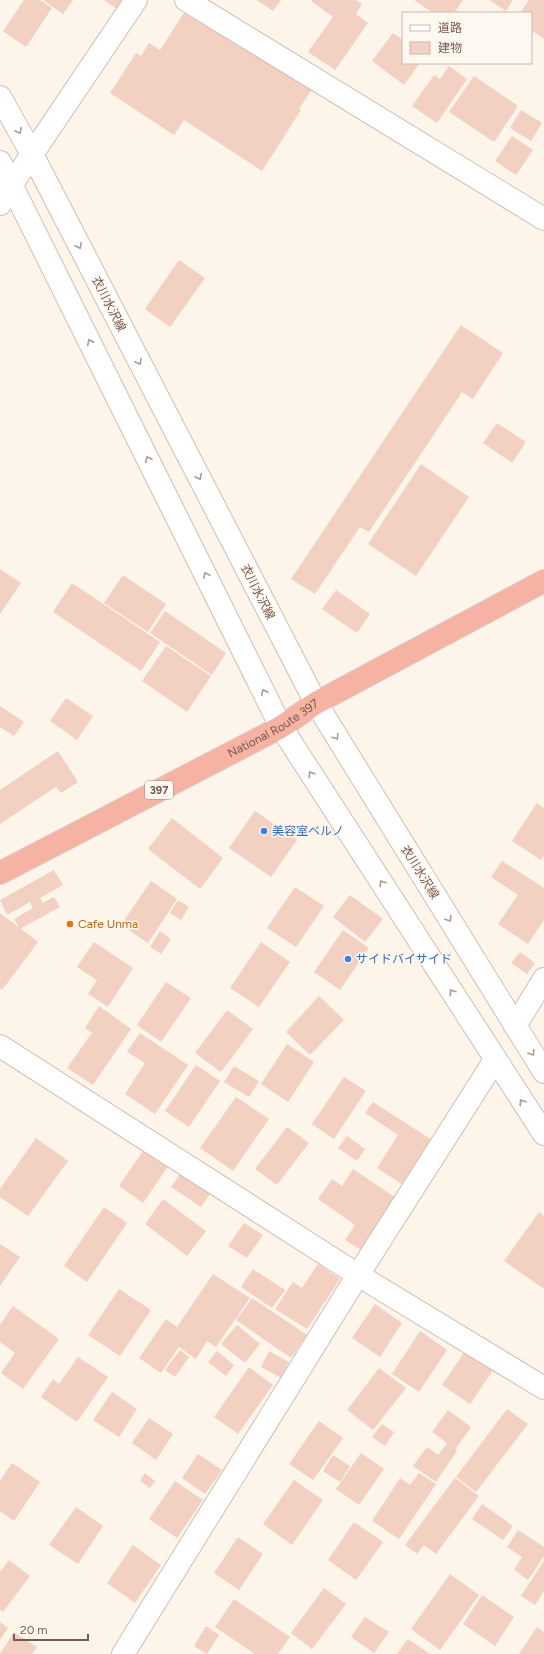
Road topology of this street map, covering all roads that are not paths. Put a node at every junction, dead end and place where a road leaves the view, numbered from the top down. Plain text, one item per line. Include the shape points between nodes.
1 (136, 0) edge
2 (186, 0) edge
3 (0, 97) edge
4 (32, 154) junction
5 (0, 162) edge
6 (12, 184) junction
7 (0, 204) edge
8 (544, 220) edge
9 (544, 581) edge
10 (316, 703) junction
11 (281, 726) junction
12 (0, 873) edge
13 (544, 979) edge
14 (515, 1026) junction
15 (0, 1046) edge
16 (495, 1060) junction
17 (544, 1072) edge
18 (544, 1134) edge
19 (358, 1275) junction
20 (544, 1388) edge
21 (122, 1654) edge

1 - 4 main road
2 - 8 main road
3 -> 4 main road, 衣川水沢線
4 - 6 main road
4 -> 10 main road, 衣川水沢線
5 - 6 main road
6 - 7 main road
11 -> 6 main road
9 - 10 highway, National Route 397 / 397
10 - 11 highway, National Route 397 / 397
10 -> 14 main road, 衣川水沢線
11 - 12 highway, National Route 397 / 397
16 -> 11 main road
13 - 14 main road
14 -> 17 main road, 衣川水沢線
15 - 19 main road
18 -> 16 main road
16 - 19 main road
19 - 20 main road
19 - 21 main road

